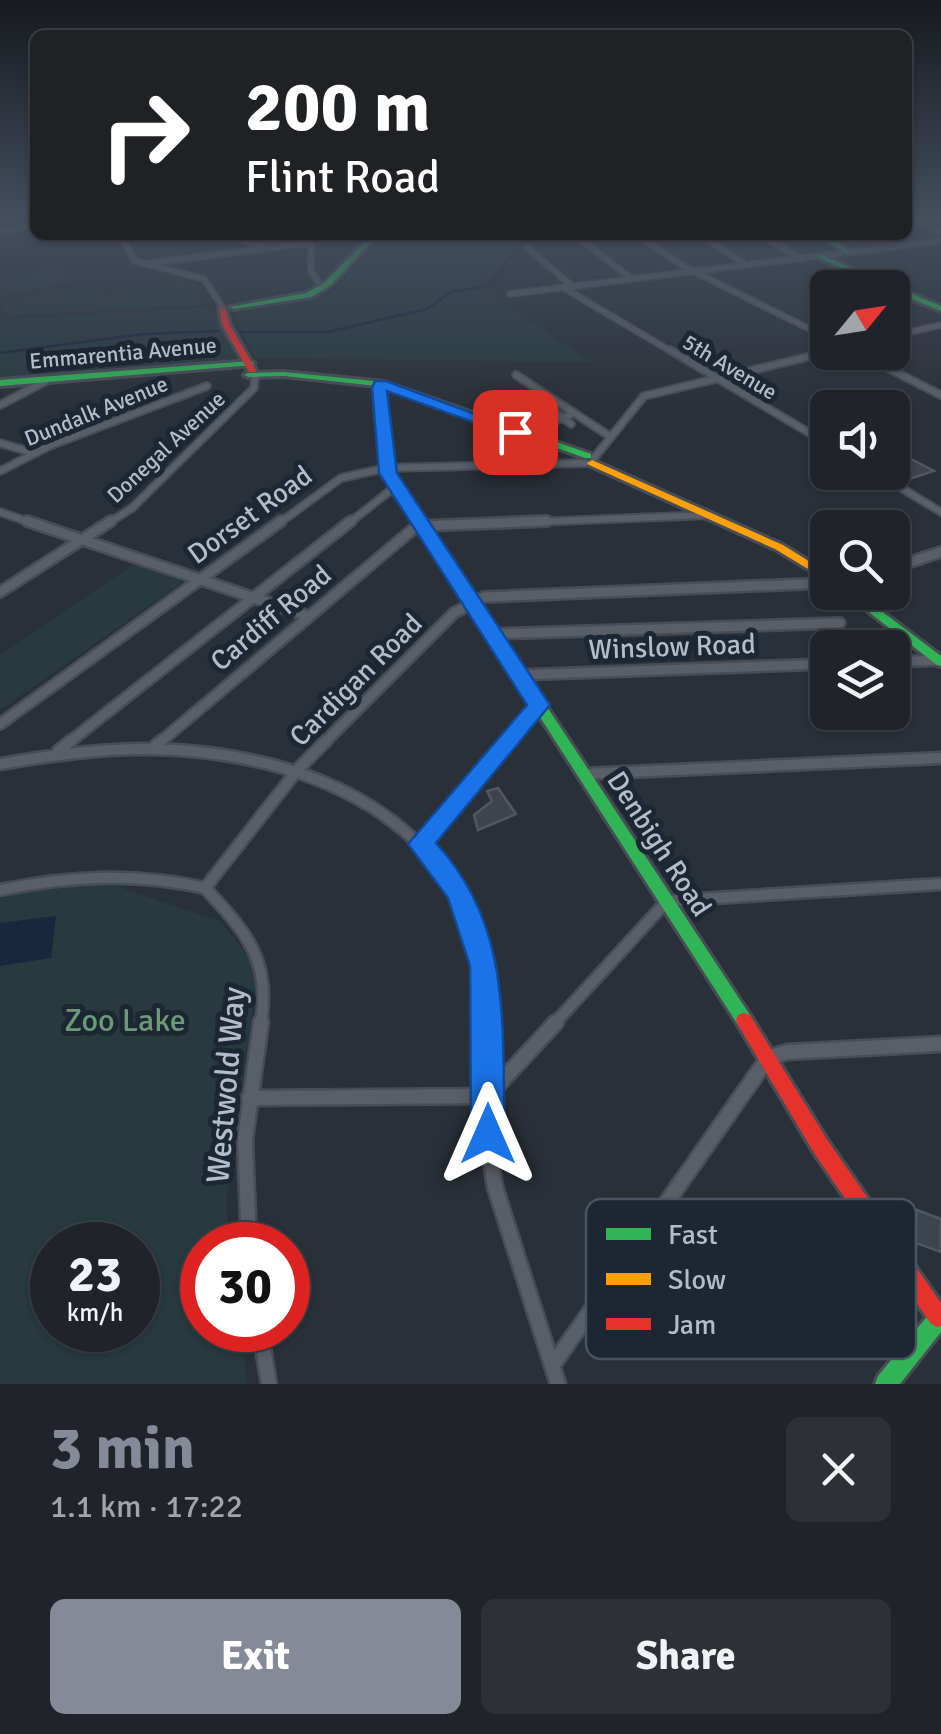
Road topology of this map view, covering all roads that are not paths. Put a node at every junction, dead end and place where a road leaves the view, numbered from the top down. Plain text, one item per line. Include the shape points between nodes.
1 (206, 284) edge
2 (323, 284) edge
3 (570, 284) edge
4 (599, 284) edge
5 (718, 284) edge
6 (884, 284) edge
7 (574, 287) junction
8 (564, 288) junction
9 (510, 294) dead end
10 (941, 308) edge
11 (228, 315) junction
12 (941, 325) edge
13 (810, 329) edge
14 (910, 332) edge
15 (810, 356) edge
16 (892, 370) edge
17 (256, 374) junction
18 (516, 375) dead end
19 (716, 378) junction
20 (46, 381) junction
21 (0, 384) edge
22 (381, 384) junction
23 (207, 386) dead end
24 (941, 395) edge
25 (536, 399) dead end
26 (0, 405) edge
27 (574, 413) junction
28 (560, 417) junction
29 (570, 424) dead end
30 (532, 431) dead end
31 (810, 433) edge
32 (611, 437) junction
33 (0, 443) edge
34 (34, 453) junction
35 (588, 459) junction
36 (386, 468) junction
37 (0, 471) edge
38 (396, 486) junction
39 (905, 490) edge
40 (0, 512) edge
41 (941, 512) edge
42 (710, 515) junction
43 (420, 525) junction
44 (82, 540) junction
45 (941, 552) edge
46 (910, 562) edge
47 (810, 568) edge
48 (199, 579) junction
49 (810, 581) edge
50 (0, 592) edge
51 (251, 598) junction
52 (472, 601) junction
53 (872, 610) edge
54 (308, 616) junction
55 (840, 623) dead end
56 (492, 634) junction
57 (940, 661) edge
58 (910, 662) edge
59 (810, 665) edge
60 (518, 675) junction
61 (538, 705) junction
62 (0, 724) edge
63 (153, 748) junction
64 (56, 753) junction
65 (941, 758) edge
66 (0, 764) edge
67 (298, 768) junction
68 (583, 774) junction
69 (421, 844) junction
70 (941, 884) edge
71 (205, 888) junction
72 (0, 890) edge
73 (667, 901) junction
74 (941, 1044) edge
75 (768, 1058) junction
76 (488, 1096) junction
77 (249, 1098) junction
78 (669, 1199) edge
79 (858, 1199) edge
80 (246, 1222) edge
81 (916, 1283) edge
82 (939, 1316) edge
83 (586, 1318) edge
84 (916, 1346) edge
85 (264, 1352) edge
86 (905, 1359) edge
87 (552, 1366) junction
88 (269, 1384) edge
89 (558, 1384) edge
90 (886, 1384) edge

1 - 11 street
2 - 11 street via 305,296
3 - 7 street
4 - 7 street
5 - 13 street
6 - 10 street
7 - 8 street
8 - 9 street
8 - 19 street, 5th Avenue
11 - 17 street
12 - 14 street
15 - 19 street
16 - 24 street
17 - 20 street, Emmarentia Avenue via 223,365
17 - 22 street, Emmarentia Avenue
17 - 44 street, Donegal Avenue via 132,508
18 - 27 street
19 - 31 street, 5th Avenue
19 - 32 street via 644,396
20 - 21 street, Emmarentia Avenue
20 - 26 street
22 - 35 street, Emmarentia Avenue
22 - 36 street, Denbigh Road
23 - 34 street, Dundalk Avenue
25 - 28 street
27 - 28 street
27 - 32 street
28 - 29 street
28 - 30 street
32 - 35 street
33 - 34 street
34 - 37 street, Dundalk Avenue
35 - 36 street, Dorset Road
35 - 42 street, Emmarentia Avenue
36 - 38 street, Denbigh Road
36 - 48 street, Dorset Road via 331,483
38 - 43 street, Denbigh Road
38 - 51 street
39 - 41 street
40 - 44 street
42 - 43 street
42 - 47 street, Emmarentia Avenue
43 - 52 street, Denbigh Road
43 - 54 street, Cardiff Road
44 - 48 street
44 - 50 street, Donegal Avenue
45 - 46 street
48 - 51 street
48 - 62 street, Dorset Road
49 - 52 street via 522,592
51 - 54 street
51 - 64 street
52 - 56 street, Denbigh Road
52 - 67 street, Cardigan Road
53 - 57 street
54 - 63 street, Cardiff Road
55 - 56 street
56 - 60 street, Denbigh Road
57 - 58 street
59 - 60 street, Winslow Road
60 - 61 street, Denbigh Road
61 - 68 street, Denbigh Road
61 - 69 street
63 - 64 street
63 - 67 street
64 - 66 street
65 - 68 street
67 - 69 street via 379,806
67 - 71 street, Cardigan Road
68 - 73 street, Denbigh Road
69 - 76 street via 462,898 484,966
70 - 73 street
71 - 72 street via 107,877
71 - 77 street, Westwold Way via 242,929 263,974
73 - 75 street, Denbigh Road
73 - 76 street
74 - 75 street
75 - 78 street
75 - 79 street, Denbigh Road
76 - 77 street
76 - 87 street via 498,1196
77 - 80 street, Westwold Way
81 - 82 street, Denbigh Road
82 - 84 street
83 - 87 street
85 - 88 street
86 - 90 street
87 - 89 street

